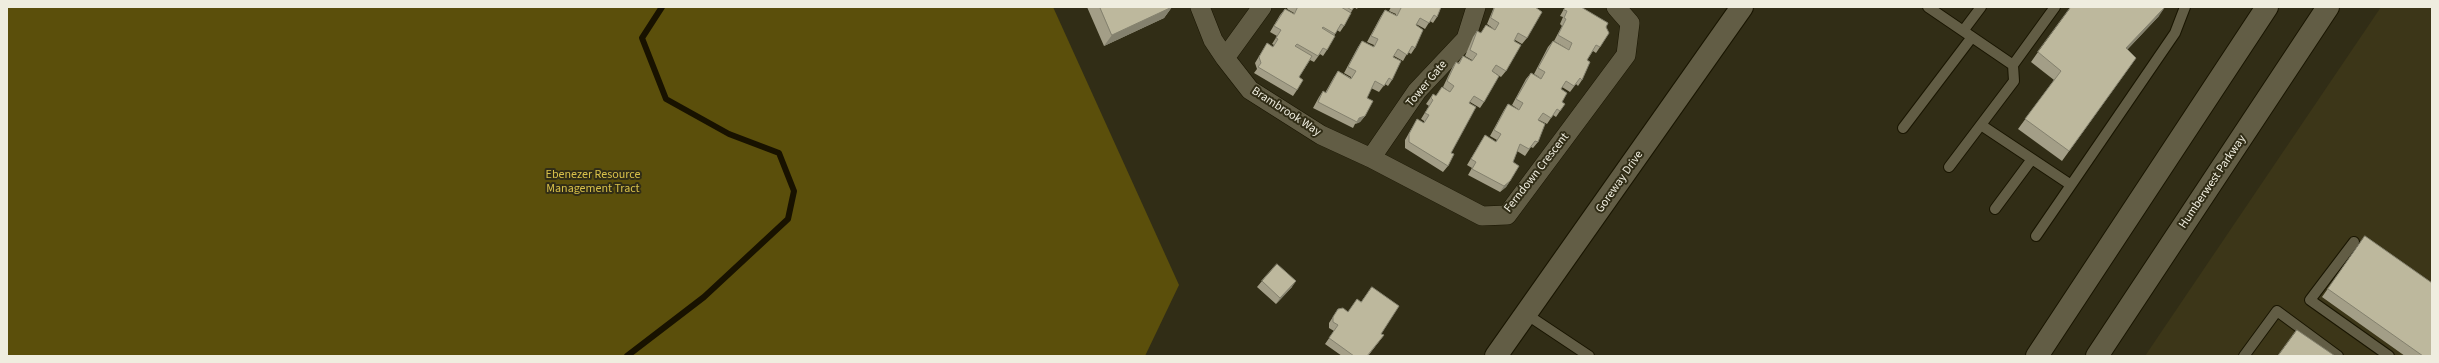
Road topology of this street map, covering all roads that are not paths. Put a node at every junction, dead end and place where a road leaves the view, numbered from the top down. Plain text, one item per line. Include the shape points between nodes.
1 (1200, 7) edge
2 (1262, 7) edge
3 (1476, 7) edge
4 (1616, 7) edge
5 (1742, 7) edge
6 (1928, 7) edge
7 (1981, 7) edge
8 (2055, 7) edge
9 (2185, 7) edge
10 (2267, 7) edge
11 (2328, 7) edge
12 (1963, 31) junction
13 (1972, 37) junction
14 (1225, 58) junction
15 (2013, 65) junction
16 (1981, 125) junction
17 (1903, 128) dead end
18 (1371, 158) junction
19 (2032, 160) junction
20 (1949, 167) dead end
21 (2070, 185) junction
22 (1996, 209) dead end
23 (2036, 236) dead end
24 (2354, 242) dead end
25 (1526, 314) junction
26 (1496, 356) edge
27 (1589, 356) edge
28 (2037, 356) edge
29 (2097, 356) edge
30 (2244, 356) edge
31 (2338, 356) edge
32 (2389, 356) edge

1 - 14 street, Brambrook Way via 1213,40
2 - 14 street
3 - 18 street, Tower Gate via 1466,39 1417,91
4 - 18 street, Ferndown Crescent via 1630,23 1626,55 1507,216 1482,216
5 - 25 main road, Goreway Drive
6 - 12 lane
7 - 12 lane
8 - 15 lane
9 - 21 lane via 2175,32
10 - 28 main road
11 - 29 main road, Humberwest Parkway
12 - 13 lane
13 - 15 lane
13 - 17 lane
14 - 18 street, Brambrook Way via 1250,90 1321,135
15 - 16 lane via 2014,81
16 - 19 lane
16 - 20 lane
19 - 21 lane
19 - 22 lane
21 - 23 lane
24 - 32 lane via 2310,300
25 - 26 main road, Goreway Drive
25 - 27 lane
30 - 31 lane via 2277,311

